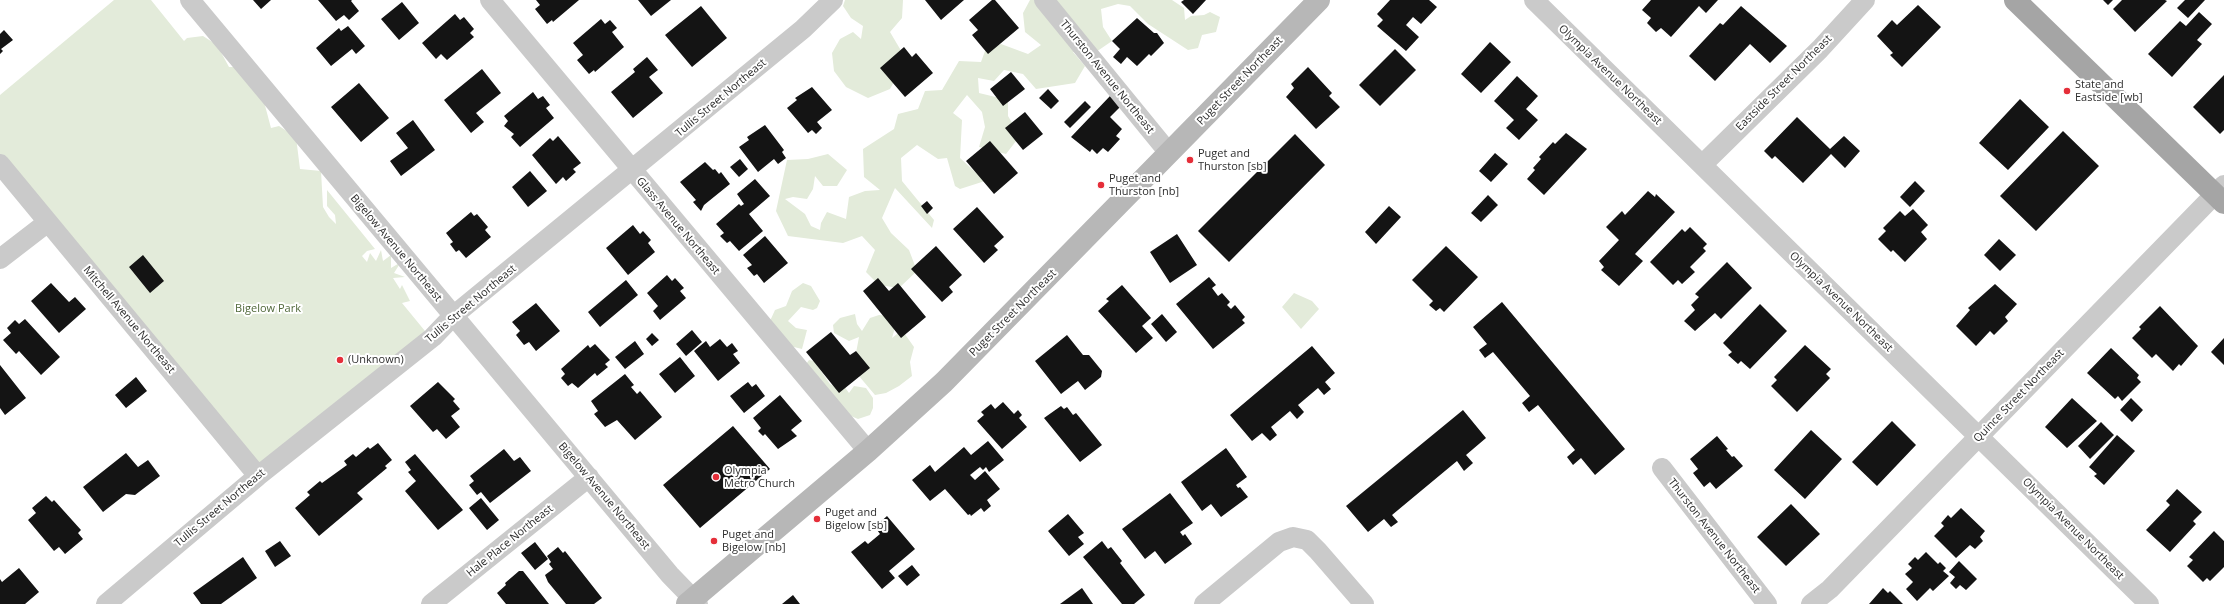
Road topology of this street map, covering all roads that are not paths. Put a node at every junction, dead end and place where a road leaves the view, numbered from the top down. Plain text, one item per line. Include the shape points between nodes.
1 (190, 0) edge
2 (490, 0) edge
3 (833, 0) edge
4 (1044, 0) edge
5 (1319, 0) edge
6 (1534, 0) edge
7 (1865, 0) edge
8 (2015, 0) edge
9 (1169, 153) junction
10 (0, 164) edge
11 (1702, 165) junction
12 (632, 171) junction
13 (2221, 194) edge
14 (48, 222) junction
15 (0, 260) edge
16 (453, 316) junction
17 (1979, 437) junction
18 (868, 451) junction
19 (1662, 468) dead end
20 (258, 476) junction
21 (589, 477) junction
22 (693, 602) edge
23 (106, 604) edge
24 (431, 604) edge
25 (1204, 604) edge
26 (1364, 604) edge
27 (1767, 604) edge
28 (1811, 604) edge
29 (2149, 604) edge

1 - 16 street, Bigelow Avenue Northeast
2 - 12 street, Glass Avenue Northeast
3 - 12 street, Tullis Street Northeast via 798,33
4 - 9 street, Thurston Avenue Northeast
5 - 9 street, Puget Street Northeast
6 - 11 street, Olympia Avenue Northeast
7 - 11 street, Eastside Street Northeast via 1820,49
8 - 13 main road
9 - 18 street, Puget Street Northeast via 950,377
10 - 14 street, Mitchell Avenue Northeast
11 - 17 street, Olympia Avenue Northeast
12 - 16 street, Tullis Street Northeast
12 - 18 street, Glass Avenue Northeast
13 - 17 street, Quince Street Northeast
14 - 15 street
14 - 20 street, Mitchell Avenue Northeast
16 - 20 street, Tullis Street Northeast via 433,337
16 - 21 street, Bigelow Avenue Northeast
17 - 28 street, Quince Street Northeast via 1830,589
17 - 29 street, Olympia Avenue Northeast
18 - 22 street, Puget Street Northeast
19 - 27 street, Thurston Avenue Northeast
20 - 23 street, Tullis Street Northeast
21 - 22 street, Bigelow Avenue Northeast
21 - 24 street, Hale Place Northeast
25 - 26 street via 1279,542 1293,537 1307,540

